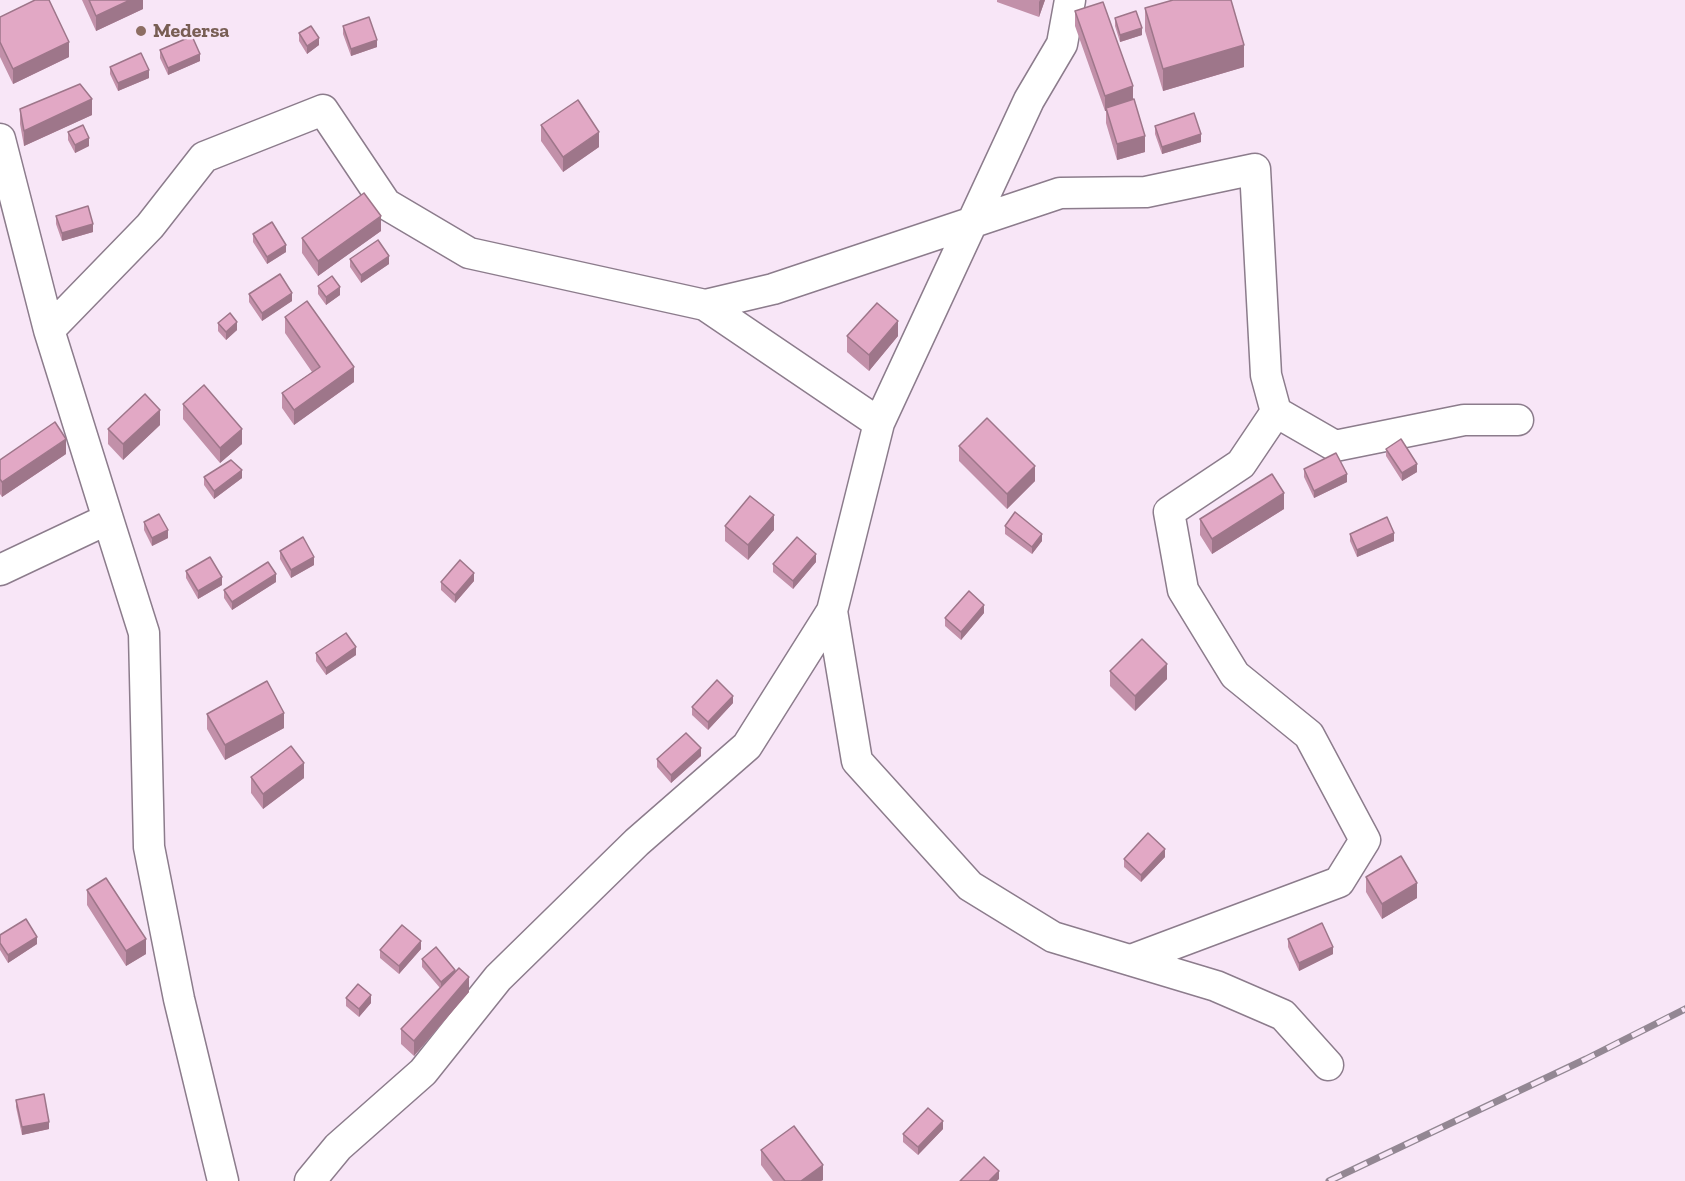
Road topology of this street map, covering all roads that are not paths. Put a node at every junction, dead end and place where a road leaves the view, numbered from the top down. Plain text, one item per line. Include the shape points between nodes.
1 (1070, 0) edge
2 (0, 139) edge
3 (972, 221) junction
4 (705, 305) junction
5 (49, 330) junction
6 (1276, 412) junction
7 (1518, 420) dead end
8 (879, 423) junction
9 (108, 519) junction
10 (0, 570) edge
11 (832, 611) junction
12 (1131, 960) junction
13 (1328, 1065) dead end
14 (223, 1181) edge
15 (310, 1181) edge

1 - 3 street via 1062,44 1029,100
2 - 5 street
3 - 4 street via 773,289
3 - 6 street via 1060,193 1146,192 1255,169 1266,375
3 - 8 street
4 - 5 street via 469,253 386,204 323,110 204,157 150,226
4 - 8 street
5 - 9 street
6 - 7 street via 1335,446 1464,420
6 - 12 street via 1241,464 1169,512 1183,590 1235,675 1309,735 1365,840 1339,882
8 - 11 street
9 - 10 street
9 - 14 street via 144,633 149,847 179,999
11 - 12 street via 857,761 970,886 1053,937
11 - 15 street via 747,746 637,842 498,978 423,1072 338,1147
12 - 13 street via 1216,986 1283,1015

